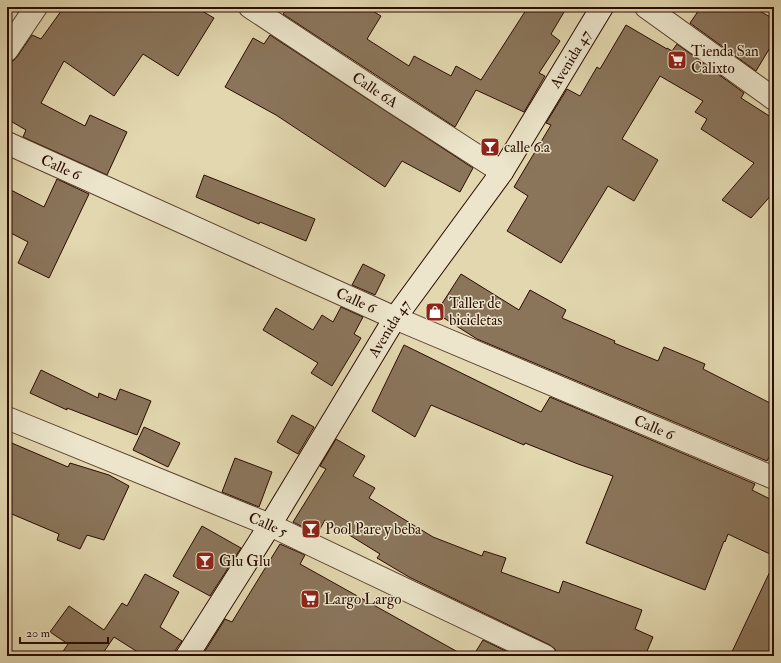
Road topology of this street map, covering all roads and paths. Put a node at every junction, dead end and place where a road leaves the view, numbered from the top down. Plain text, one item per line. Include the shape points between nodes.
1 (36, 7) edge
2 (250, 7) edge
3 (602, 7) edge
4 (646, 7) edge
5 (7, 50) edge
6 (774, 99) edge
7 (7, 143) edge
8 (502, 172) junction
9 (395, 318) junction
10 (7, 418) edge
11 (774, 478) edge
12 (270, 525) junction
13 (187, 656) edge
14 (545, 656) edge

1 - 5 street
2 - 8 street, Calle 6A
3 - 8 street, Avenida 47
4 - 6 street
7 - 9 street, Calle 6
8 - 9 street, Avenida 47
9 - 11 street, Calle 6
9 - 12 street, Avenida 47
10 - 12 street, Calle 5
12 - 13 street, Avenida 47
12 - 14 street, Calle 5

